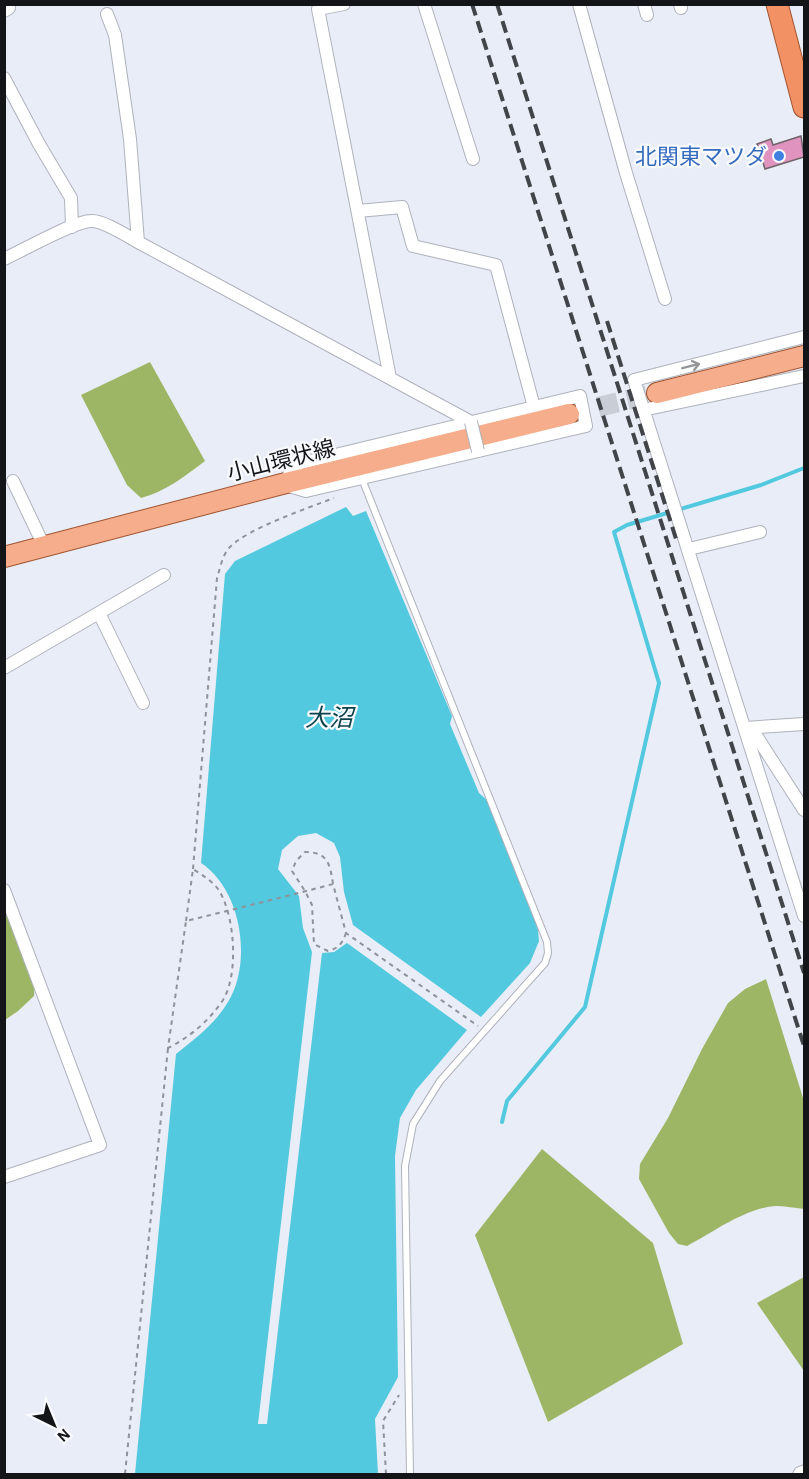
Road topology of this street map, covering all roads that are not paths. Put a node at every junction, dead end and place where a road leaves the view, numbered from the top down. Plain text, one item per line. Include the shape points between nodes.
1 (7, 4) edge
2 (344, 4) edge
3 (424, 4) edge
4 (579, 4) edge
5 (777, 4) edge
6 (4, 11) edge
7 (107, 14) dead end
8 (4, 78) edge
9 (804, 107) edge
10 (473, 159) dead end
11 (358, 211) junction
12 (72, 227) junction
13 (138, 242) junction
14 (4, 259) edge
15 (665, 299) dead end
16 (804, 337) edge
17 (804, 356) edge
18 (804, 376) edge
19 (390, 378) junction
20 (657, 393) tunnel mouth
21 (534, 407) junction
22 (643, 411) junction
23 (569, 414) tunnel mouth
24 (471, 422) junction
25 (478, 450) junction
26 (362, 479) junction
27 (13, 480) dead end
28 (282, 484) junction
29 (760, 532) dead end
30 (44, 546) junction
31 (688, 549) junction
32 (4, 557) edge
33 (164, 574) dead end
34 (99, 613) junction
35 (4, 668) edge
36 (143, 703) dead end
37 (804, 724) edge
38 (745, 728) junction
39 (804, 810) edge
40 (4, 890) edge
41 (804, 916) edge
42 (4, 1177) edge
43 (410, 1474) edge

1 - 6 street via 9,8
2 - 11 street via 318,9
3 - 10 street
4 - 15 street
5 - 9 highway
7 - 13 street via 115,35 130,139
8 - 12 street via 71,198
11 - 19 street
11 - 21 street via 402,207 412,246 496,265
12 - 13 street via 92,220
12 - 14 street
13 - 19 street
22 -> 16 street via 634,380
17 - 20 main road
18 - 22 street
19 - 24 street
21 - 24 street
21 - 25 street via 580,396 586,426
22 - 31 street
23 - 28 main road, 小山環状線
24 - 25 street, bridge
24 - 28 street via 298,464
25 - 26 street
26 - 28 street via 306,491
26 - 43 lane via 547,942 548,953 545,963 440,1081 413,1124 405,1166
27 - 30 street
28 - 30 main road, 小山環状線
29 - 31 street
30 - 32 main road, 小山環状線
31 - 38 street
33 - 34 street
34 - 35 street
34 - 36 street
37 - 38 street
38 - 39 street via 755,734
38 - 41 street
40 - 42 street via 100,1145

